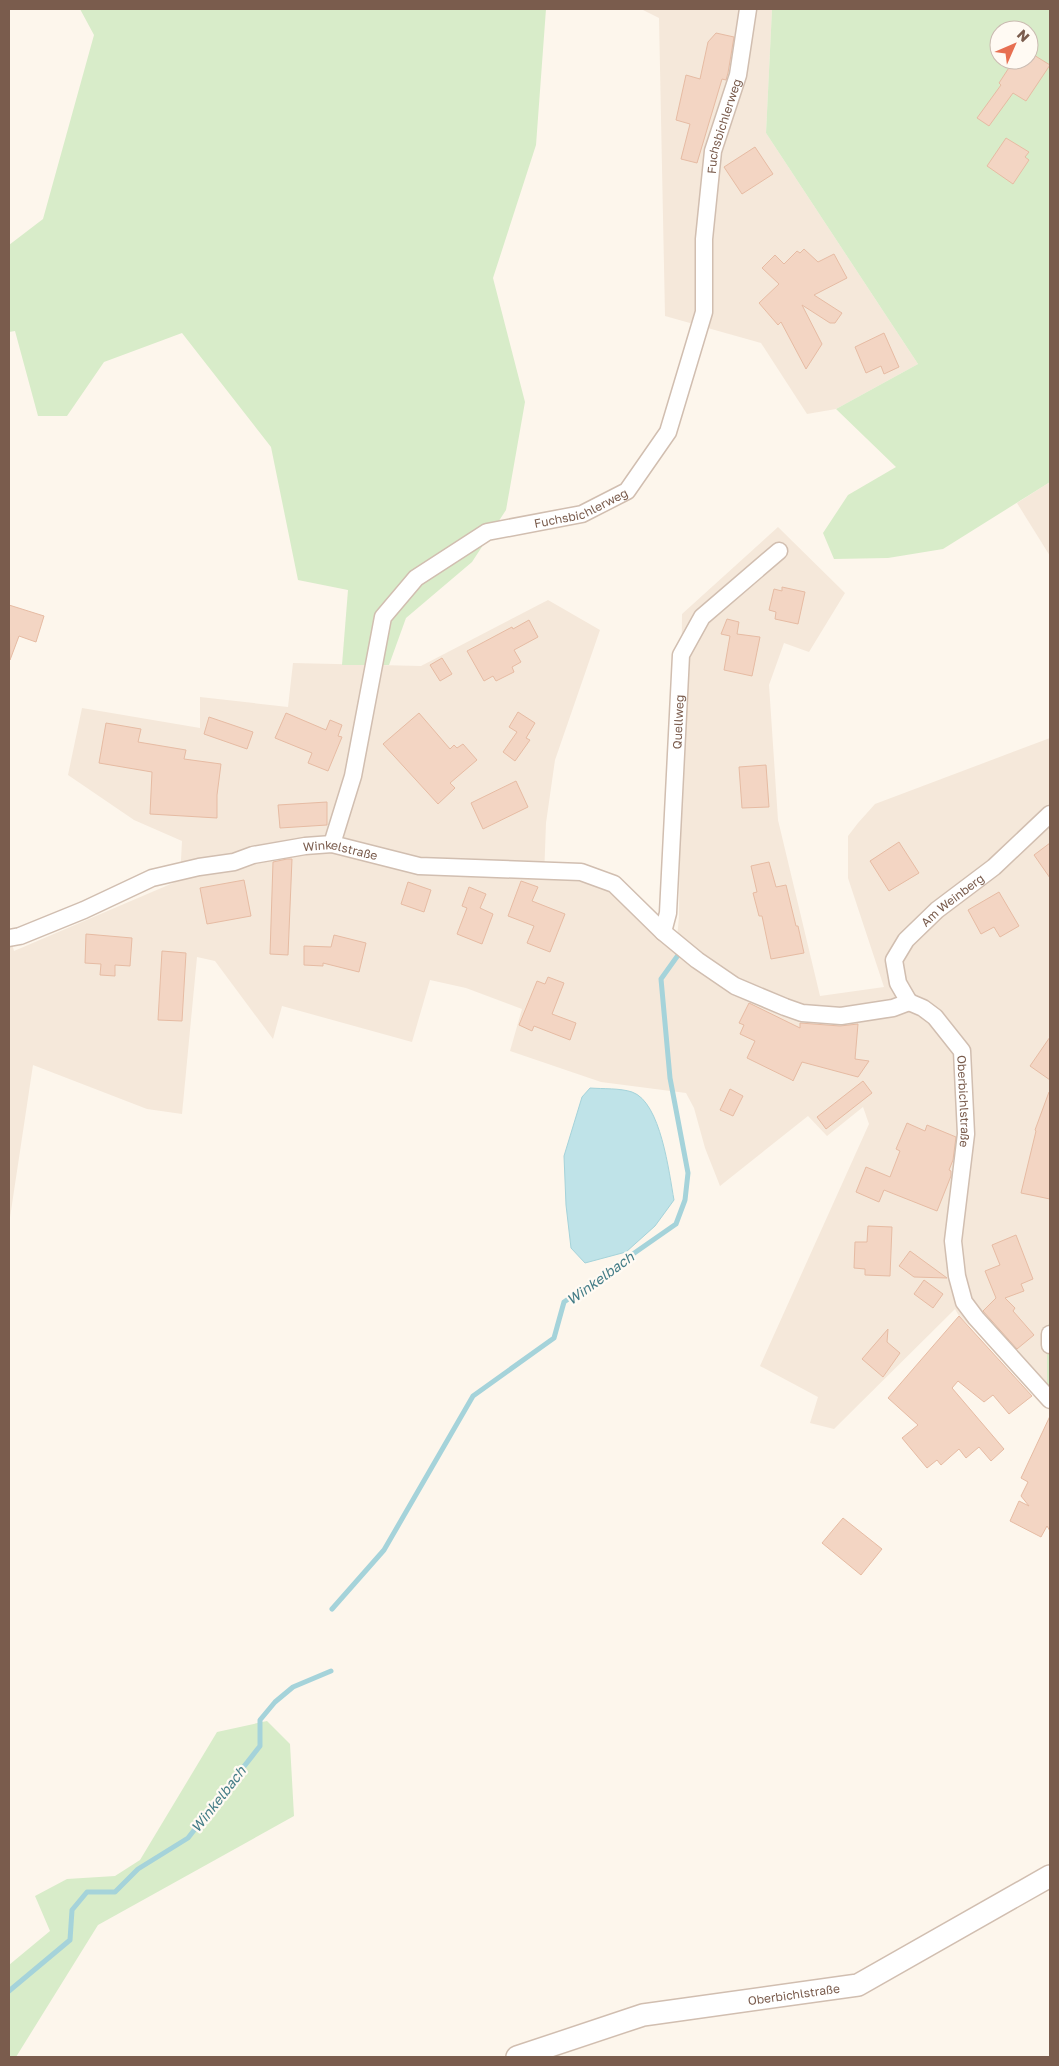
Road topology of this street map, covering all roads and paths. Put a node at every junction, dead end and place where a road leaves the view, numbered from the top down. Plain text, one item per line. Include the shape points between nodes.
1 (748, 9) edge
2 (779, 551) dead end
3 (1050, 814) edge
4 (332, 844) junction
5 (663, 932) junction
6 (9, 938) edge
7 (909, 1002) junction
8 (1050, 1334) edge
9 (1050, 1345) edge
10 (1050, 1398) edge
11 (1050, 1876) edge
12 (517, 2057) edge

1 - 4 street, Fuchsbichlerweg via 738,74 713,151 704,239 704,312 668,432 627,491 582,514 487,532 416,578 383,617 353,776
2 - 5 street, Quellweg via 702,617 681,655 668,913
3 - 7 street, Am Weinberg via 994,867 937,910 906,940 894,960 898,983
4 - 5 street, Winkelstraße via 419,866 581,872 614,884
4 - 6 street, Winkelstraße via 305,846 152,878 84,910
5 - 7 street via 735,986 802,1013 841,1016 893,1008
7 - 10 street, Oberbichlstraße via 935,1017 962,1051 966,1134 953,1241 964,1302
8 - 9 street
11 - 12 street, Oberbichlstraße via 858,1985 643,2015

